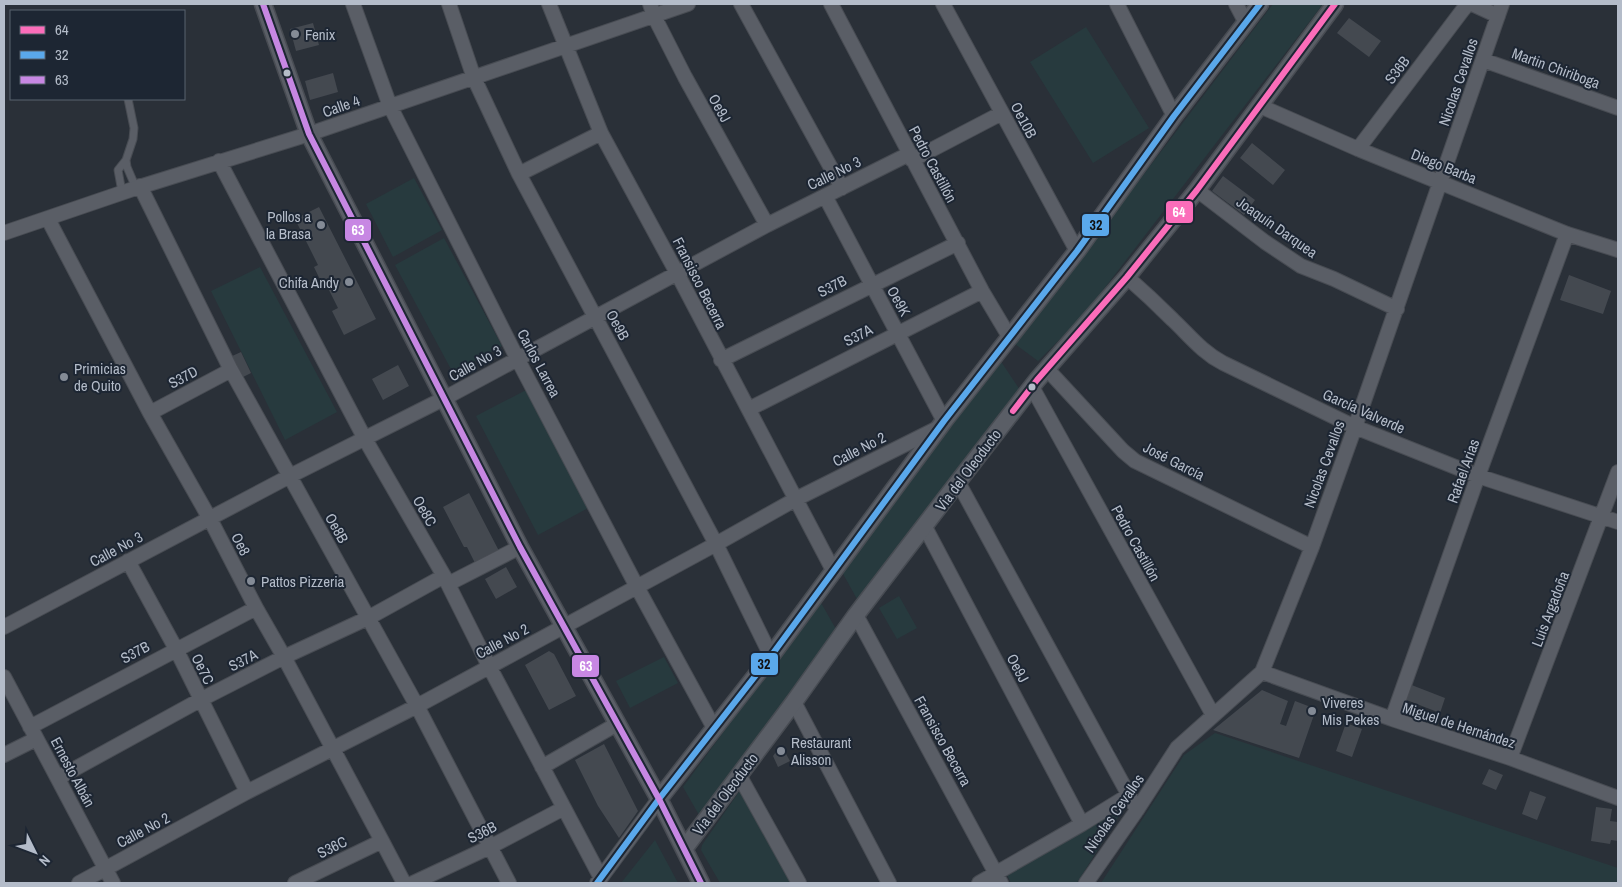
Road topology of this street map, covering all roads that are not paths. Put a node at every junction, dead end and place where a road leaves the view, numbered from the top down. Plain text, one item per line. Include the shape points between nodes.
1 (263, 4) edge
2 (353, 4) edge
3 (449, 4) edge
4 (549, 4) edge
5 (688, 4) edge
6 (741, 4) edge
7 (831, 4) edge
8 (943, 4) edge
9 (1117, 4) edge
10 (1236, 4) edge
11 (1260, 4) edge
12 (1336, 4) edge
13 (1468, 6) edge
14 (652, 10) edge
15 (1500, 10) edge
16 (1246, 24) junction
17 (565, 45) junction
18 (1483, 60) junction
19 (474, 78) junction
20 (128, 100) edge
21 (390, 106) junction
22 (1260, 106) junction
23 (1618, 108) edge
24 (1002, 113) junction
25 (1174, 116) junction
26 (602, 133) junction
27 (309, 134) junction
28 (1358, 149) junction
29 (911, 157) junction
30 (126, 160) junction
31 (219, 160) junction
32 (518, 174) junction
33 (1440, 181) junction
34 (138, 187) junction
35 (842, 188) junction
36 (1197, 190) junction
37 (122, 192) junction
38 (825, 196) junction
39 (48, 220) junction
40 (766, 226) junction
41 (4, 233) edge
42 (1568, 234) junction
43 (958, 243) junction
44 (1618, 250) edge
45 (1077, 251) junction
46 (677, 273) junction
47 (1127, 277) junction
48 (871, 285) junction
49 (982, 290) junction
50 (1397, 309) junction
51 (596, 318) junction
52 (898, 333) junction
53 (1010, 338) junction
54 (518, 358) junction
55 (721, 360) junction
56 (1047, 369) junction
57 (231, 370) junction
58 (1032, 387) junction
59 (443, 399) junction
60 (749, 409) junction
61 (150, 413) junction
62 (942, 424) junction
63 (1355, 428) junction
64 (365, 439) junction
65 (1618, 472) edge
66 (290, 476) junction
67 (1478, 476) junction
68 (958, 482) junction
69 (796, 499) junction
70 (1603, 516) junction
71 (210, 519) junction
72 (1618, 522) edge
73 (925, 527) junction
74 (716, 544) junction
75 (520, 547) junction
76 (1312, 548) junction
77 (128, 561) junction
78 (834, 572) junction
79 (446, 580) junction
80 (637, 587) junction
81 (256, 608) junction
82 (856, 615) junction
83 (368, 618) junction
84 (4, 627) edge
85 (563, 627) junction
86 (176, 649) junction
87 (771, 656) junction
88 (284, 657) junction
89 (489, 666) junction
90 (1262, 672) junction
91 (4, 676) edge
92 (200, 700) junction
93 (794, 702) junction
94 (417, 706) junction
95 (1213, 715) junction
96 (1392, 720) junction
97 (617, 724) junction
98 (714, 728) junction
99 (33, 733) junction
100 (332, 748) junction
101 (4, 756) edge
102 (1510, 758) junction
103 (542, 768) junction
104 (739, 775) junction
105 (58, 778) junction
106 (247, 792) junction
107 (1129, 795) junction
108 (1618, 798) edge
109 (659, 799) junction
110 (564, 808) junction
111 (1137, 810) junction
112 (1082, 824) junction
113 (382, 840) junction
114 (490, 847) junction
115 (684, 849) junction
116 (105, 869) junction
117 (999, 878) edge
118 (599, 881) edge
119 (79, 883) edge
120 (112, 883) edge
121 (295, 883) edge
122 (404, 883) edge
123 (413, 883) edge
124 (509, 883) edge
125 (701, 883) edge
126 (798, 883) edge
127 (888, 883) edge
128 (979, 883) edge
129 (1086, 883) edge

1 - 27 street
2 - 21 street, Carlos Larrea
3 - 19 street, Oe9B
4 - 17 street, Fransisco Becerra
5 - 14 street, Calle 4
6 - 35 street
7 - 29 street, Pedro Castillón
8 - 24 street, Oe10B
9 - 25 street
10 - 16 street
11 - 16 street
12 - 22 street, Via del Oleoducto
13 - 15 street
13 - 28 street, S36B
14 - 17 street, Calle 4
14 - 40 street, Oe9J
15 - 18 street, Nicolas Cevallos
16 - 25 street
17 - 19 street, Calle 4
17 - 26 street, Fransisco Becerra
18 - 23 street, Martin Chiriboga
18 - 33 street, Nicolas Cevallos
19 - 21 street, Calle 4
19 - 32 street, Oe9B
20 - 30 lane via 134,128
21 - 27 street, Calle 4
21 - 54 street, Carlos Larrea
22 - 28 street, Diego Barba
22 - 36 street, Via del Oleoducto
24 - 29 street, Calle No 3
24 - 45 street, Oe10B
25 - 45 street
26 - 32 street
26 - 46 street, Fransisco Becerra
27 - 31 street, Calle 4
27 - 59 street
28 - 33 street, Diego Barba
29 - 35 street, Calle No 3
29 - 43 street, Pedro Castillón
30 - 34 lane
30 - 37 lane via 118,170
31 - 34 street, Calle 4
31 - 64 street, Oe8C
32 - 51 street, Oe9B
33 - 42 street, Diego Barba
33 - 50 street, Nicolas Cevallos
34 - 37 street, Calle 4
34 - 57 street, Oe8B
35 - 38 street, Calle No 3
36 - 47 street, Via del Oleoducto
36 - 50 street, Joaquín Darquea via 1301,266
37 - 39 street, Calle 4
38 - 40 street, Calle No 3
38 - 48 street, Oe9K
39 - 41 street, Calle 4
39 - 61 street, Oe8
40 - 46 street, Calle No 3
42 - 44 street, Diego Barba
42 - 67 street, Rafael Arias
43 - 48 street, S37B
43 - 49 street, Pedro Castillón
45 - 53 street
46 - 51 street, Calle No 3
46 - 55 street, Fransisco Becerra
47 - 56 street, Via del Oleoducto
47 - 63 street, García Valverde via 1210,356
48 - 52 street, Oe9K
48 - 55 street, S37B
49 - 52 street, S37A
49 - 53 street, Pedro Castillón
50 - 63 street, Nicolas Cevallos
51 - 54 street, Calle No 3
51 - 74 street, Oe9B
52 - 60 street, S37A
52 - 62 street, Oe9K
53 - 62 street
54 - 59 street, Calle No 3
54 - 80 street, Carlos Larrea
55 - 60 street, Fransisco Becerra
56 - 58 street, Via del Oleoducto
56 - 76 street, José García via 1136,461
57 - 61 street, S37D
57 - 66 street, Oe8B
58 - 68 street, Via del Oleoducto
58 - 95 street, Pedro Castillón
59 - 64 street, Calle No 3
59 - 75 street
60 - 69 street, Fransisco Becerra
61 - 71 street, Oe8
62 - 69 street, Calle No 2
62 - 78 street
63 - 67 street, García Valverde
63 - 76 street, Nicolas Cevallos
64 - 66 street, Calle No 3
64 - 79 street, Oe8C
65 - 70 street, Luis Argadoña
66 - 71 street, Calle No 3
66 - 83 street, Oe8B
67 - 70 street, García Valverde
67 - 96 street, Rafael Arias
68 - 73 street, Via del Oleoducto
68 - 107 street
69 - 74 street, Calle No 2
69 - 78 street, Fransisco Becerra
70 - 72 street, García Valverde
70 - 102 street, Luis Argadoña
71 - 77 street, Calle No 3
71 - 81 street, Oe8
73 - 82 street, Via del Oleoducto
73 - 112 street, Oe9J
74 - 80 street, Calle No 2
74 - 87 street, Oe9B
75 - 79 street, S37A
75 - 85 street
76 - 90 street, Nicolas Cevallos
77 - 84 street, Calle No 3
77 - 86 street, Oe7C
78 - 87 street
79 - 83 street, S37A
79 - 89 street, Oe8C
80 - 85 street, Calle No 2
80 - 98 street, Carlos Larrea
81 - 86 street, S37B
81 - 88 street, Oe8
82 - 93 street, Via del Oleoducto
82 - 117 street, Fransisco Becerra
83 - 88 street, S37A
83 - 94 street, Oe8B
85 - 89 street, Calle No 2
85 - 97 street
86 - 92 street, Oe7C
86 - 99 street, S37B
87 - 98 street
88 - 92 street, S37A
88 - 100 street, Oe8
89 - 94 street, Calle No 2
89 - 103 street, Oe8C
90 - 95 street, Nicolas Cevallos
90 - 96 street, Miguel de Hernández
91 - 99 street, Ernesto Albán
92 - 105 street, S37A
92 - 106 street, Oe7C
93 - 104 street, Via del Oleoducto
93 - 127 street
94 - 100 street, Calle No 2
94 - 114 street, Oe8B
95 - 111 street, Nicolas Cevallos via 1177,748
96 - 102 street, Miguel de Hernández
97 - 103 street
97 - 109 street
98 - 109 street
99 - 101 street, S37B
99 - 105 street, Ernesto Albán
100 - 106 street, Calle No 2
100 - 113 street, Oe8
102 - 108 street, Miguel de Hernández
103 - 110 street, Oe8C
104 - 115 street, Via del Oleoducto
104 - 126 street
105 - 116 street, Ernesto Albán
106 - 116 street, Calle No 2
107 - 111 street
107 - 112 street
109 - 115 street
109 - 118 street
110 - 114 street, S36B
110 - 118 street, Oe8C
111 - 129 street, Nicolas Cevallos
112 - 117 street
113 - 121 street, S36C
113 - 122 street, Oe8
114 - 123 street, S36B
114 - 124 street, Oe8B
115 - 125 street
116 - 119 street, Calle No 2
116 - 120 street, Ernesto Albán
117 - 128 street

